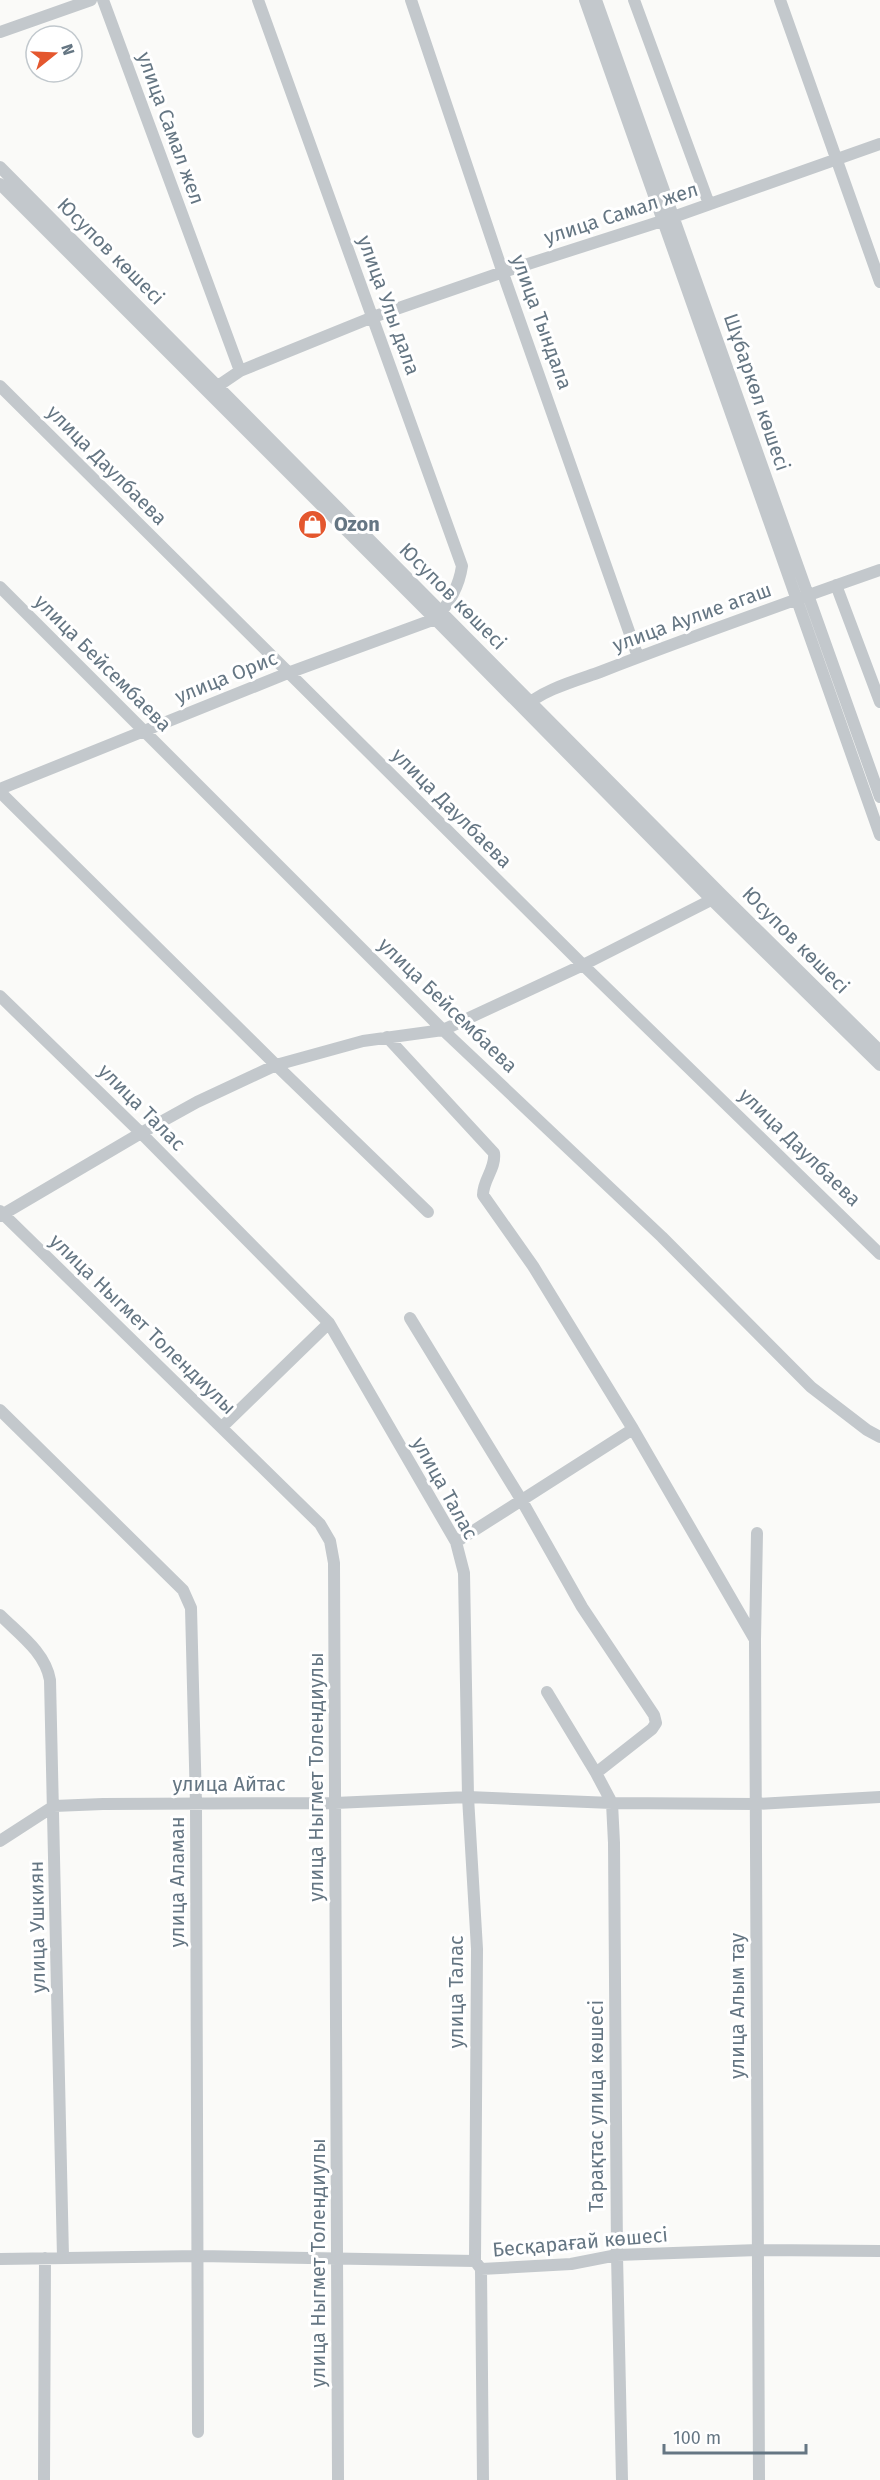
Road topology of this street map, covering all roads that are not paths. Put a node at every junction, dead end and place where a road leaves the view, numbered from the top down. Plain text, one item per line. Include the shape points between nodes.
1 (91, 0) edge
2 (103, 0) edge
3 (258, 0) edge
4 (411, 0) edge
5 (585, 0) edge
6 (596, 0) edge
7 (634, 0) edge
8 (780, 0) edge
9 (0, 32) edge
10 (880, 144) edge
11 (837, 161) junction
12 (0, 167) edge
13 (0, 184) edge
14 (709, 204) junction
15 (668, 218) junction
16 (502, 272) junction
17 (880, 282) edge
18 (373, 317) junction
19 (240, 371) junction
20 (0, 386) edge
21 (213, 389) junction
22 (880, 570) edge
23 (836, 585) junction
24 (0, 587) edge
25 (802, 597) junction
26 (438, 615) junction
27 (638, 657) junction
28 (288, 673) junction
29 (880, 702) edge
30 (527, 706) junction
31 (144, 731) junction
32 (0, 790) edge
33 (880, 797) edge
34 (880, 834) edge
35 (717, 898) junction
36 (583, 965) junction
37 (0, 996) edge
38 (443, 1030) junction
39 (387, 1037) junction
40 (880, 1051) edge
41 (276, 1065) junction
42 (880, 1065) edge
43 (141, 1133) junction
44 (428, 1212) dead end
45 (1, 1214) edge
46 (880, 1254) edge
47 (410, 1318) dead end
48 (329, 1323) junction
49 (0, 1410) edge
50 (222, 1427) junction
51 (633, 1429) junction
52 (880, 1437) edge
53 (522, 1501) junction
54 (757, 1533) dead end
55 (456, 1542) junction
56 (0, 1615) edge
57 (755, 1640) junction
58 (547, 1692) dead end
59 (597, 1773) junction
60 (468, 1797) junction
61 (880, 1797) edge
62 (335, 1803) junction
63 (612, 1803) junction
64 (756, 1803) junction
65 (196, 1804) junction
66 (54, 1806) junction
67 (0, 1841) edge
68 (758, 2250) junction
69 (880, 2251) edge
70 (616, 2255) junction
71 (199, 2256) junction
72 (63, 2257) junction
73 (45, 2258) junction
74 (337, 2258) junction
75 (0, 2259) edge
76 (478, 2265) junction
77 (198, 2432) dead end
78 (44, 2480) edge
79 (338, 2480) edge
80 (483, 2480) edge
81 (622, 2480) edge
82 (759, 2480) edge

1 - 9 street
2 - 19 street, улица Самал жел
3 - 18 street, улица Улы дала
4 - 16 street, улица Тындала
5 - 15 street
6 - 15 street
7 - 14 street
8 - 11 street
10 - 11 street, улица Самал жел
11 - 14 street, улица Самал жел
11 - 17 street
12 - 21 street, Юсупов көшесі
13 - 21 street, Юсупов көшесі
14 - 15 street, улица Самал жел
15 - 16 street, улица Самал жел
15 - 25 street
16 - 18 street, улица Самал жел
16 - 27 street, улица Тындала
18 - 19 street, улица Самал жел
18 - 26 street, улица Улы дала via 462,566 460,581
19 - 21 street, улица Самал жел
20 - 28 street, улица Даулбаева
21 - 26 street, Юсупов көшесі
22 - 23 street, улица Аулие агаш
23 - 25 street, улица Аулие агаш
23 - 29 street
24 - 31 street, улица Бейсембаева
25 - 27 street, улица Аулие агаш
25 - 33 street
25 - 34 street
26 - 28 street, улица Орис
26 - 30 street, Юсупов көшесі
27 - 30 street, улица Аулие агаш via 550,691
28 - 31 street, улица Орис
28 - 36 street, улица Даулбаева
30 - 35 street, Юсупов көшесі
31 - 32 street, улица Орис
31 - 38 street, улица Бейсембаева
32 - 41 street
35 - 36 street
35 - 40 street, Юсупов көшесі
35 - 42 street, Юсупов көшесі
36 - 38 street
36 - 46 street, улица Даулбаева
37 - 43 street, улица Талас
38 - 39 street
38 - 52 street, улица Бейсембаева via 662,1237 811,1387
39 - 41 street
39 - 51 street via 494,1153 495,1163 483,1195 533,1266
41 - 43 street
41 - 44 street
43 - 45 street
43 - 48 street, улица Талас
45 - 50 street, улица Ныгмет Толендиулы
47 - 53 street
48 - 50 street
48 - 55 street, улица Талас
49 - 65 street, улица Аламан via 183,1590 191,1608
50 - 62 street, улица Ныгмет Толендиулы via 320,1524 330,1541 334,1563
51 - 53 street
51 - 57 street
53 - 55 street
53 - 59 street via 582,1607 654,1715 656,1723 652,1729
54 - 57 street, улица Алым тау
55 - 60 street, улица Талас via 464,1573
56 - 66 street, улица Ушкиян via 48,1667
57 - 64 street, улица Алым тау
58 - 59 street
59 - 63 street
60 - 62 street, улица Айтас
60 - 63 street, улица Айтас
60 - 76 street, улица Талас via 477,1949
61 - 64 street, улица Айтас
62 - 65 street, улица Айтас
62 - 74 street, улица Ныгмет Толендиулы
63 - 64 street, улица Айтас
63 - 70 street, Тарақтас улица көшесі
64 - 68 street, улица Алым тау
65 - 66 street, улица Айтас
65 - 71 street, улица Аламан
66 - 67 street
66 - 72 street, улица Ушкиян
68 - 69 street, Бесқарағай көшесі
68 - 70 street, Бесқарағай көшесі
68 - 82 street, улица Алым тау
70 - 76 street, Бесқарағай көшесі via 572,2264
70 - 81 street, Тарақтас улица көшесі
71 - 72 street, Бесқарағай көшесі
71 - 74 street, Бесқарағай көшесі
71 - 77 street, улица Аламан
72 - 73 street, Бесқарағай көшесі
73 - 75 street, Бесқарағай көшесі
73 - 78 street
74 - 76 street, Бесқарағай көшесі
74 - 79 street, улица Ныгмет Толендиулы
76 - 80 street, улица Талас

